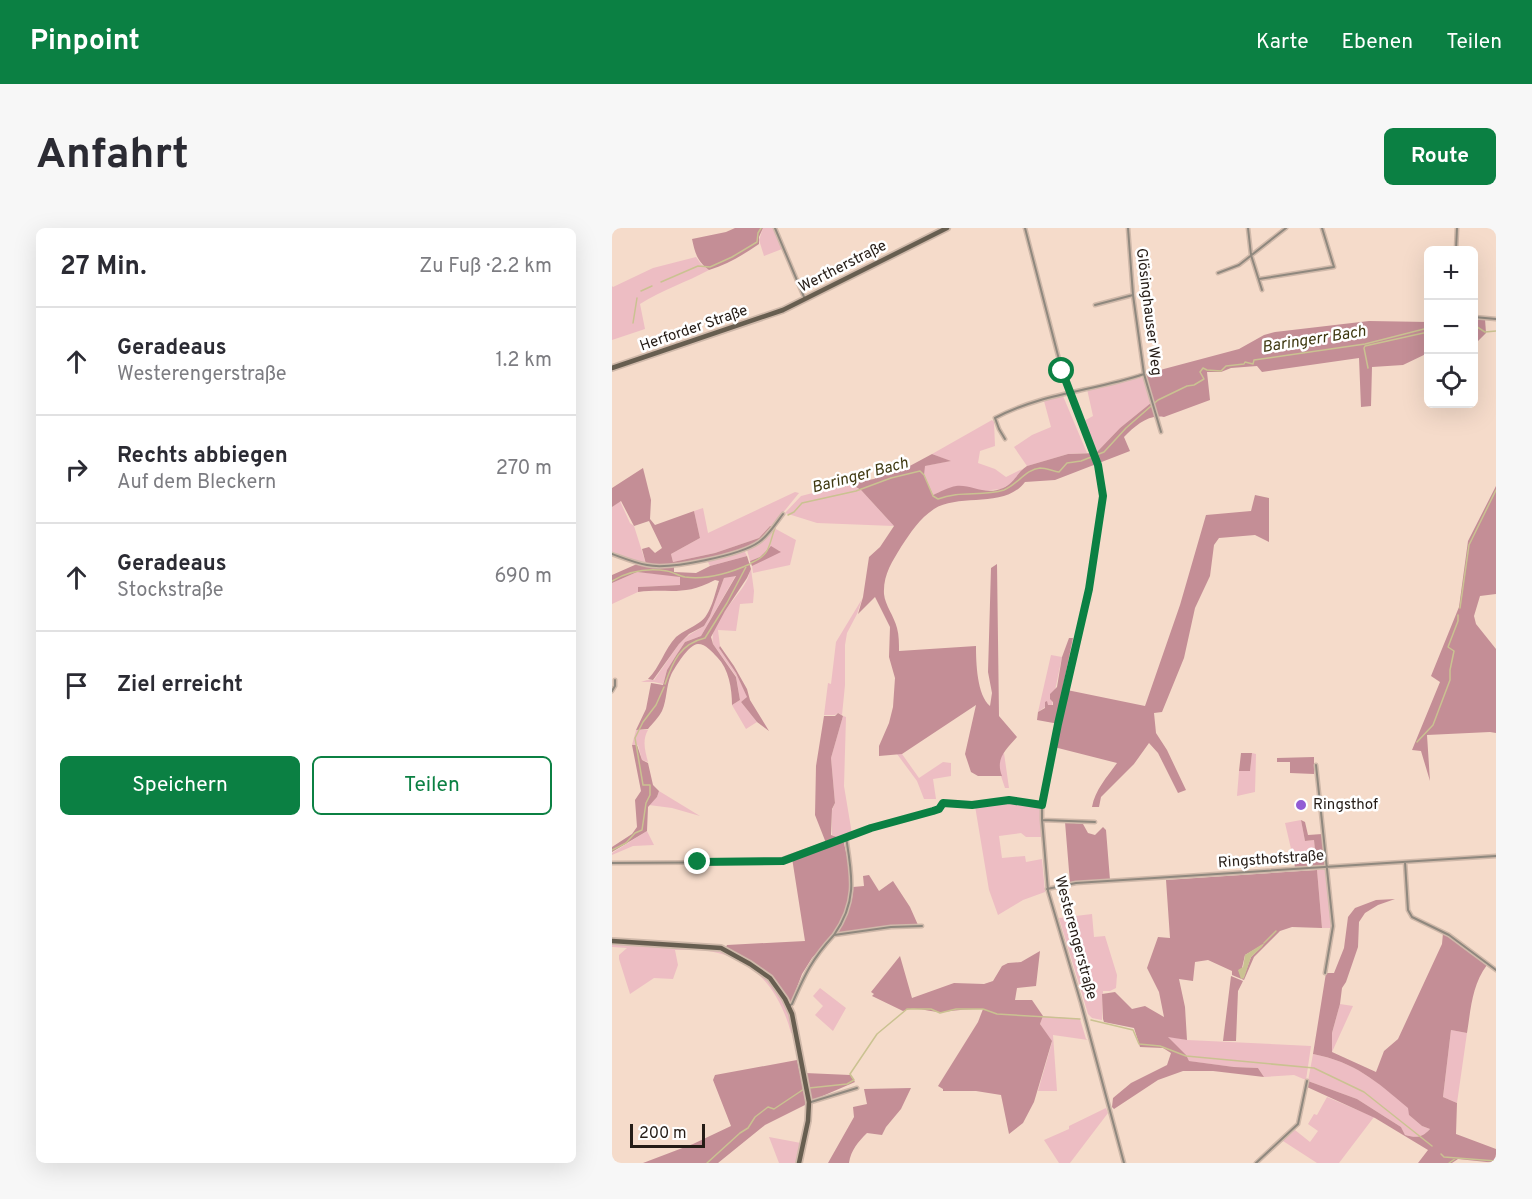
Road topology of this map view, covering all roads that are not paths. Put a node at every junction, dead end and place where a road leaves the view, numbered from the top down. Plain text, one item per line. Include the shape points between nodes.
1 (775, 228) edge
2 (947, 228) edge
3 (1025, 228) edge
4 (1128, 228) edge
5 (1248, 228) edge
6 (1286, 228) edge
7 (1322, 228) edge
8 (1457, 228) edge
9 (1456, 246) edge
10 (1251, 255) junction
11 (1218, 273) dead end
12 (1259, 279) junction
13 (1262, 290) dead end
14 (1133, 295) junction
15 (806, 300) junction
16 (1095, 305) dead end
17 (783, 310) joint
18 (1478, 317) edge
19 (1496, 319) edge
20 (612, 368) edge
21 (1144, 374) junction
22 (1068, 392) junction
23 (1161, 432) dead end
24 (1005, 439) dead end
25 (783, 514) dead end
26 (612, 554) edge
27 (615, 680) dead end
28 (612, 691) edge
29 (1316, 765) dead end
30 (1042, 805) junction
31 (1042, 820) junction
32 (1095, 822) dead end
33 (846, 837) junction
34 (1496, 856) edge
35 (1405, 862) junction
36 (612, 863) edge
37 (1327, 867) junction
38 (1047, 889) junction
39 (922, 926) dead end
40 (834, 935) junction
41 (612, 941) edge
42 (1494, 969) edge
43 (1325, 973) dead end
44 (789, 1006) junction
45 (1307, 1081) dead end
46 (857, 1089) dead end
47 (809, 1102) junction
48 (800, 1163) edge
49 (1124, 1163) edge
50 (1256, 1163) edge

1 - 15 street
2 - 15 main road, Wertherstraße
3 - 22 street, Westerengerstraße
4 - 14 street, Glösinghauser Weg
5 - 10 street
6 - 10 street
7 - 12 street via 1334,267
8 - 9 street
10 - 11 street via 1239,265
10 - 12 street
12 - 13 street
14 - 16 street
14 - 21 street, Glösinghauser Weg
15 - 17 main road, Wertherstraße
17 - 20 main road, Herforder Straße
18 - 19 street
21 - 22 street
21 - 23 street, Glösinghauser Weg
22 - 24 street via 995,418
22 - 30 street, Westerengerstraße via 1095,456 1103,496 1089,589
25 - 26 street via 759,542 699,562 648,566
27 - 28 street
29 - 37 street
30 - 31 street, Westerengerstraße
30 - 33 street via 1009,800 972,805 943,803 939,809
31 - 32 street
31 - 38 street, Westerengerstraße
33 - 36 street via 774,862
33 - 40 street via 853,878 851,899
34 - 35 street, Ringsthofstraße
35 - 37 street, Ringsthofstraße
35 - 42 street via 1408,910 1412,917 1449,935
37 - 38 street, Ringsthofstraße via 1076,883
37 - 43 street via 1333,926
38 - 49 street, Westerengerstraße
39 - 40 street
40 - 44 street via 813,960
41 - 44 main road via 721,948 761,970
44 - 47 main road
45 - 50 street via 1298,1124
46 - 47 street
47 - 48 main road

